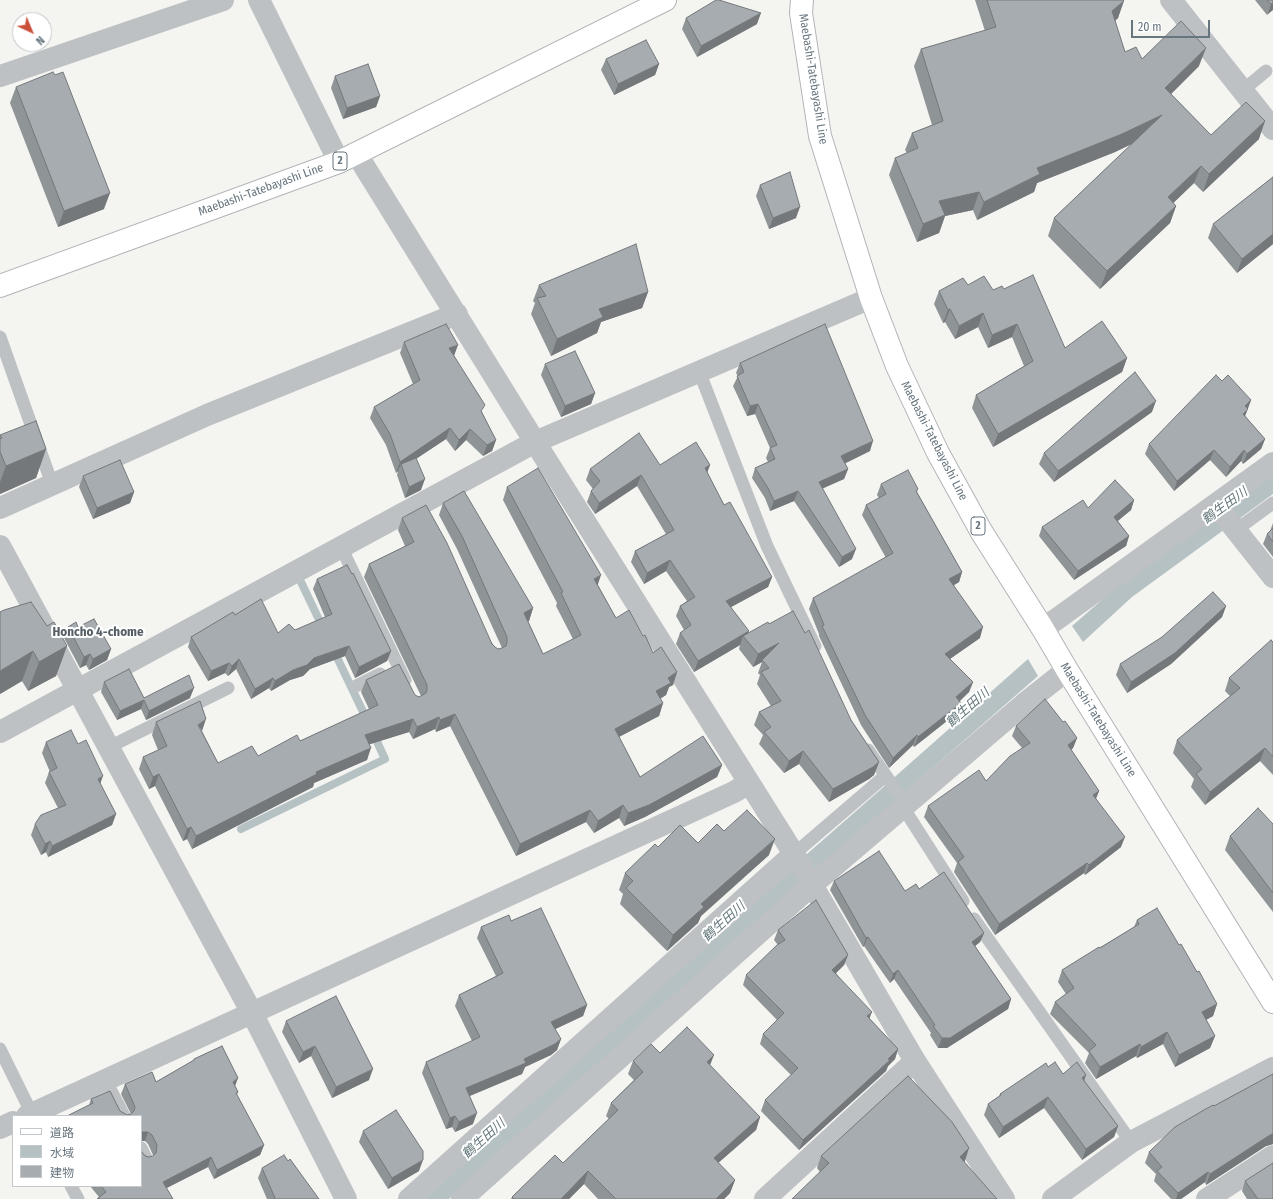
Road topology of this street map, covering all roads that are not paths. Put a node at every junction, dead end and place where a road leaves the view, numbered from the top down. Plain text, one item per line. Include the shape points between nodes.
1 (223, 0) edge
2 (259, 0) edge
3 (665, 0) edge
4 (802, 0) edge
5 (1171, 0) edge
6 (1266, 72) dead end
7 (0, 76) edge
8 (1242, 91) junction
9 (1273, 129) edge
10 (348, 157) junction
11 (0, 286) edge
12 (871, 298) junction
13 (457, 314) junction
14 (0, 338) edge
15 (699, 371) junction
16 (535, 442) junction
17 (1273, 463) edge
18 (52, 484) junction
19 (1273, 503) edge
20 (0, 508) edge
21 (1226, 518) junction
22 (0, 546) edge
23 (341, 547) junction
24 (1273, 577) edge
25 (1043, 629) junction
26 (821, 659) edge
27 (398, 665) junction
28 (1067, 670) junction
29 (356, 686) dead end
30 (228, 688) dead end
31 (409, 689) edge
32 (78, 690) junction
33 (0, 732) edge
34 (862, 741) edge
35 (109, 747) junction
36 (886, 778) junction
37 (749, 782) junction
38 (903, 802) junction
39 (795, 857) junction
40 (811, 883) junction
41 (1273, 1002) edge
42 (252, 1013) junction
43 (0, 1049) edge
44 (915, 1061) junction
45 (1273, 1068) edge
46 (105, 1080) junction
47 (25, 1115) edge
48 (30, 1115) edge
49 (123, 1115) edge
50 (12, 1123) edge
51 (0, 1128) edge
52 (1131, 1142) junction
53 (1273, 1156) edge
54 (72, 1187) edge
55 (78, 1199) edge
56 (346, 1199) edge
57 (409, 1199) edge
58 (462, 1199) edge
59 (765, 1199) edge
60 (1004, 1199) edge
61 (1053, 1199) edge
62 (1207, 1199) edge

1 - 7 street
2 - 10 street
3 - 10 main road, Maebashi-Tatebayashi Line / 2
4 - 12 main road, Maebashi-Tatebayashi Line / 2 via 801,13 820,136
5 - 8 street
6 - 8 lane
8 - 9 street
10 - 11 main road, Maebashi-Tatebayashi Line / 2
10 - 13 street
12 - 15 street
12 - 25 main road, Maebashi-Tatebayashi Line / 2 via 897,366 938,453 981,531
13 - 16 street
13 - 18 street via 207,415
14 - 18 lane
15 - 16 street
15 - 26 lane via 768,546
16 - 23 street via 426,509
16 - 37 street
17 - 21 street
18 - 20 street
19 - 21 lane
21 - 24 street
21 - 25 street
22 - 32 street
23 - 27 lane
23 - 32 street
25 - 28 main road, Maebashi-Tatebayashi Line / 2
27 - 29 lane
27 - 31 lane
28 - 38 street
28 - 41 main road, Maebashi-Tatebayashi Line / 2
30 - 35 lane
32 - 33 street
32 - 35 street
34 - 36 lane
35 - 42 street
36 - 38 lane
36 - 39 lane
37 - 39 street
37 - 42 street via 734,792
38 - 40 street
38 - 52 lane via 908,815 979,926
39 - 40 street
39 - 57 street
40 - 44 street
40 - 58 street
42 - 46 street
42 - 56 street
43 - 47 lane
44 - 59 street
44 - 60 street
45 - 52 street
46 - 48 street
46 - 49 lane
50 - 51 street
52 - 61 street
53 - 62 street
54 - 55 lane

